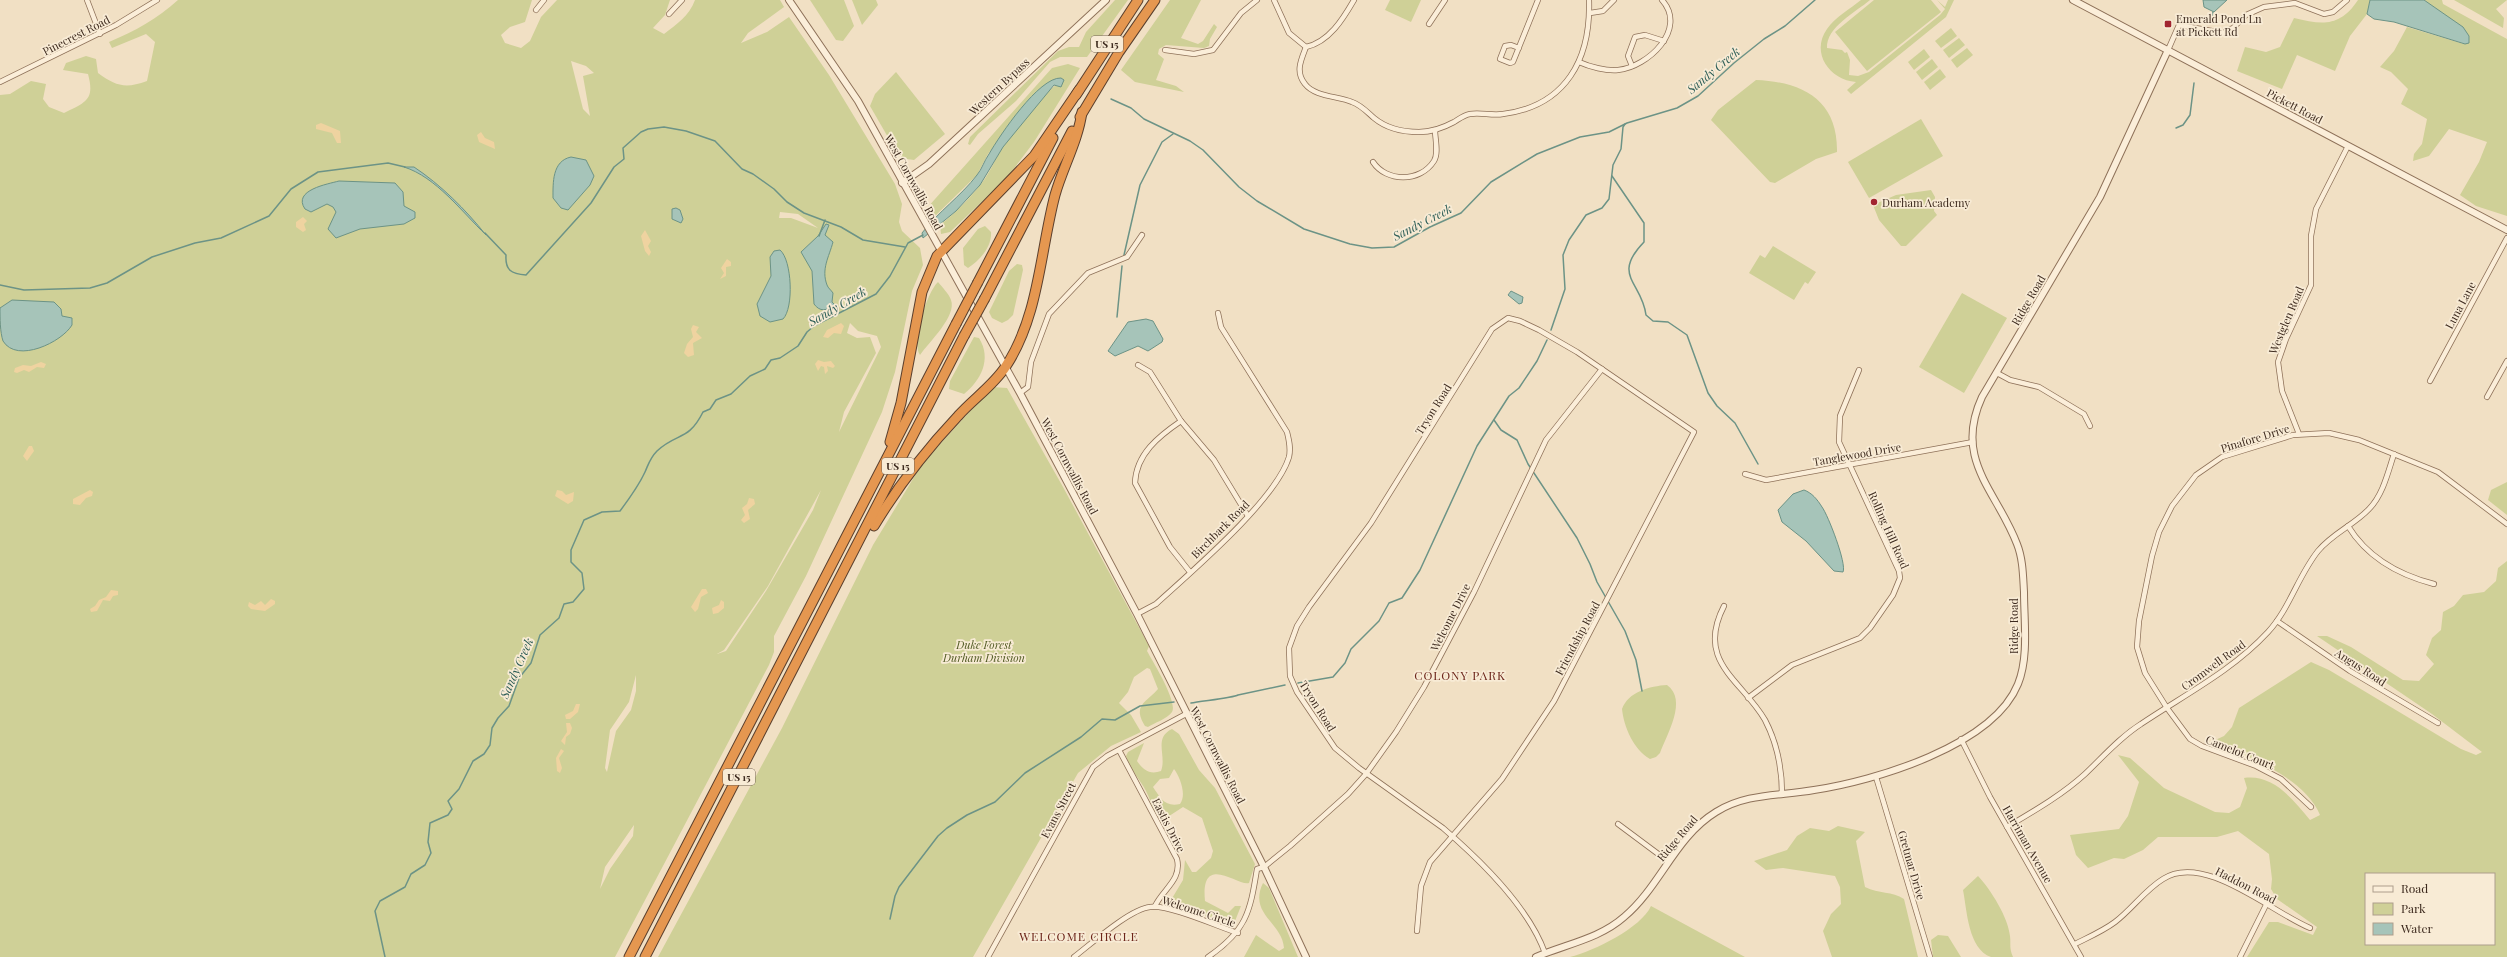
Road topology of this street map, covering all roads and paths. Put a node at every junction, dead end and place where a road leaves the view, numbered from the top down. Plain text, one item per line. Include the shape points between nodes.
1 (87, 0) edge
2 (157, 0) edge
3 (544, 0) edge
4 (682, 0) edge
5 (789, 0) edge
6 (1106, 0) edge
7 (1138, 0) edge
8 (1155, 0) edge
9 (1257, 0) edge
10 (1274, 0) edge
11 (1354, 0) edge
12 (1445, 0) edge
13 (1538, 0) edge
14 (1589, 0) edge
15 (1614, 0) edge
16 (1662, 0) edge
17 (2073, 0) edge
18 (2347, 0) edge
19 (536, 10) dead end
20 (1590, 13) junction
21 (669, 14) dead end
22 (1430, 24) dead end
23 (100, 34) junction
24 (1664, 41) junction
25 (1306, 47) junction
26 (1519, 48) junction
27 (1165, 50) dead end
28 (2168, 50) junction
29 (1579, 62) junction
30 (1632, 66) junction
31 (0, 82) edge
32 (1079, 90) junction
33 (1082, 112) junction
34 (1434, 130) junction
35 (2348, 146) junction
36 (1373, 162) dead end
37 (902, 183) junction
38 (2507, 230) edge
39 (1142, 235) dead end
40 (2507, 238) edge
41 (940, 251) junction
42 (1218, 313) dead end
43 (2507, 361) edge
44 (1138, 365) dead end
45 (1006, 367) junction
46 (1602, 369) junction
47 (1859, 370) dead end
48 (1997, 373) junction
49 (2430, 381) dead end
50 (1020, 393) junction
51 (2487, 397) dead end
52 (1181, 421) junction
53 (2090, 426) dead end
54 (2299, 434) junction
55 (1973, 442) junction
56 (2394, 454) junction
57 (886, 461) junction
58 (1849, 465) junction
59 (1745, 474) dead end
60 (1248, 516) junction
61 (2507, 524) edge
62 (2348, 526) junction
63 (1190, 572) junction
64 (2434, 584) dead end
65 (832, 596) junction
66 (1724, 606) dead end
67 (1137, 614) junction
68 (2277, 621) junction
69 (1748, 698) junction
70 (2167, 708) junction
71 (1186, 714) junction
72 (2438, 723) dead end
73 (1961, 740) junction
74 (1119, 750) junction
75 (1366, 774) junction
76 (1876, 778) junction
77 (1782, 794) junction
78 (2311, 808) dead end
79 (1618, 824) dead end
80 (2007, 827) junction
81 (1452, 836) junction
82 (1669, 862) junction
83 (1264, 866) junction
84 (2266, 905) junction
85 (1155, 906) junction
86 (2310, 928) dead end
87 (1417, 931) dead end
88 (1238, 933) junction
89 (2075, 944) junction
90 (1545, 954) junction
91 (629, 957) edge
92 (645, 957) edge
93 (988, 957) edge
94 (1074, 957) edge
95 (1208, 957) edge
96 (1306, 957) edge
97 (1536, 957) edge
98 (1930, 957) edge
99 (2081, 957) edge
100 (2240, 957) edge

1 - 23 street
2 - 23 street, Pinecrest Road
3 - 19 street
4 - 21 street
5 - 37 street, West Cornwallis Road via 858,101
6 - 37 street, Western Bypass via 929,164
7 - 32 highway, US 15
8 - 33 highway, US 15
9 - 27 street via 1241,13 1213,50 1194,54
10 - 25 street via 1289,33
11 - 25 street via 1337,26 1320,41
12 - 22 street
13 - 26 street
14 - 20 street
15 - 20 street via 1603,11
16 - 24 street via 1668,6 1670,21
17 - 28 street, Pickett Road
18 - 28 street via 2333,12 2324,14 2295,3 2264,7 2246,15 2233,28 2223,33 2179,25
20 - 29 street via 1587,41
23 - 31 street, Pinecrest Road
24 - 30 street via 1653,53
24 - 30 street via 1645,35 1635,37 1628,56
25 - 34 street via 1299,69 1302,81 1310,89 1354,103 1387,126 1406,131
26 - 26 street via 1505,46 1500,59 1513,62
28 - 35 street, Pickett Road
28 - 48 street, Ridge Road via 2108,182
29 - 30 street via 1614,70
29 - 34 street via 1565,83 1540,104 1503,114 1470,114
32 - 41 highway via 1034,156
32 - 57 highway, US 15, bridge
33 - 45 highway via 1080,128 1066,160 1054,201 1028,320 1020,342
33 - 65 highway, US 15, bridge via 964,336
34 - 36 street via 1434,161 1416,174 1403,178 1392,176 1379,170
35 - 38 street, Pickett Road
35 - 54 street, Westglen Road via 2316,209 2311,236 2311,285 2278,362 2282,391
37 - 41 street, West Cornwallis Road
39 - 50 street via 1127,257 1088,273 1050,314 1031,362 1028,387
40 - 49 street, Luna Lane
41 - 45 street, West Cornwallis Road
41 - 57 highway via 922,292 901,403
42 - 60 street, Birchbark Road via 1221,327 1280,419 1290,442 1286,463
43 - 51 street
44 - 52 street via 1150,372
45 - 50 street, West Cornwallis Road
45 - 65 highway via 958,416 909,473 888,502
46 - 75 street, Welcome Drive via 1546,440 1474,592 1424,687
46 - 75 street, Tryon Road via 1539,330 1520,321 1504,319 1492,329 1408,466 1355,546 1309,607 1290,643 1289,669 1297,692 1335,748
46 - 81 street, Friendship Road via 1694,432 1554,701 1502,780
47 - 58 street, Rolling Hill Road via 1839,424 1839,442
48 - 53 street via 2014,382 2039,387 2084,414
48 - 55 street, Ridge Road via 1976,413
50 - 67 street, West Cornwallis Road
52 - 60 street via 1214,460
52 - 63 street via 1157,438 1151,446 1138,468 1135,483 1170,547
54 - 56 street, Pinafore Drive via 2329,433 2345,436
54 - 70 street, Pinafore Drive via 2223,457 2205,467 2184,489 2162,524 2146,580 2137,647 2145,673
55 - 58 street, Tanglewood Drive
55 - 73 street, Ridge Road via 1980,474 2020,553 2023,652 2020,678 2008,702 1989,721
56 - 61 street, Pinafore Drive via 2446,476
56 - 62 street, Cromwell Road via 2382,489 2373,505
57 - 91 highway, US 15
58 - 59 street, Tanglewood Drive via 1766,480
58 - 69 street, Rolling Hill Road via 1899,571 1897,588 1870,628 1860,638 1792,665
60 - 63 street, Birchbark Road
62 - 64 street via 2362,545 2380,561 2412,578
62 - 68 street, Cromwell Road via 2328,540 2312,558
63 - 67 street, Birchbark Road via 1156,604
65 - 92 highway, US 15
66 - 69 street via 1717,626 1716,644 1719,657 1730,679
67 - 71 street, West Cornwallis Road
68 - 70 street, Cromwell Road via 2243,656
68 - 72 street, Angus Road via 2362,678
69 - 77 street via 1764,719 1777,748
70 - 78 street, Camelot Court via 2195,743 2256,766 2281,779
70 - 80 street, Cromwell Road via 2130,731 2070,787
71 - 74 street, Evans Street
71 - 83 street, West Cornwallis Road
73 - 76 street, Ridge Road via 1918,762
73 - 80 street, Harriman Avenue
74 - 85 street, Eastis Drive via 1177,859 1179,869 1175,879
74 - 93 street, Evans Street via 1098,762 1086,778
75 - 81 street, Tryon Road
75 - 83 street, Welcome Drive via 1342,799
76 - 77 street, Ridge Road via 1832,788
76 - 98 street, Gretmar Drive
77 - 82 street, Ridge Road via 1746,798 1715,812 1694,830
79 - 82 street
80 - 89 street, Harriman Avenue
81 - 87 street, Friendship Road via 1425,872 1420,893
81 - 90 street, Tryon Road via 1485,868 1511,899 1535,933
82 - 90 street, Ridge Road via 1641,900 1616,924 1590,938
83 - 88 street, Welcome Circle via 1257,869 1246,919
83 - 96 street, West Cornwallis Road
84 - 86 street, Haddon Road
84 - 89 street, Haddon Road via 2210,876 2198,872 2177,872 2162,879 2109,926
84 - 100 street
85 - 88 street, Welcome Circle
85 - 94 street, Welcome Circle via 1140,910
88 - 95 street, Welcome Circle
89 - 99 street, Harriman Avenue
90 - 97 street, Ridge Road

